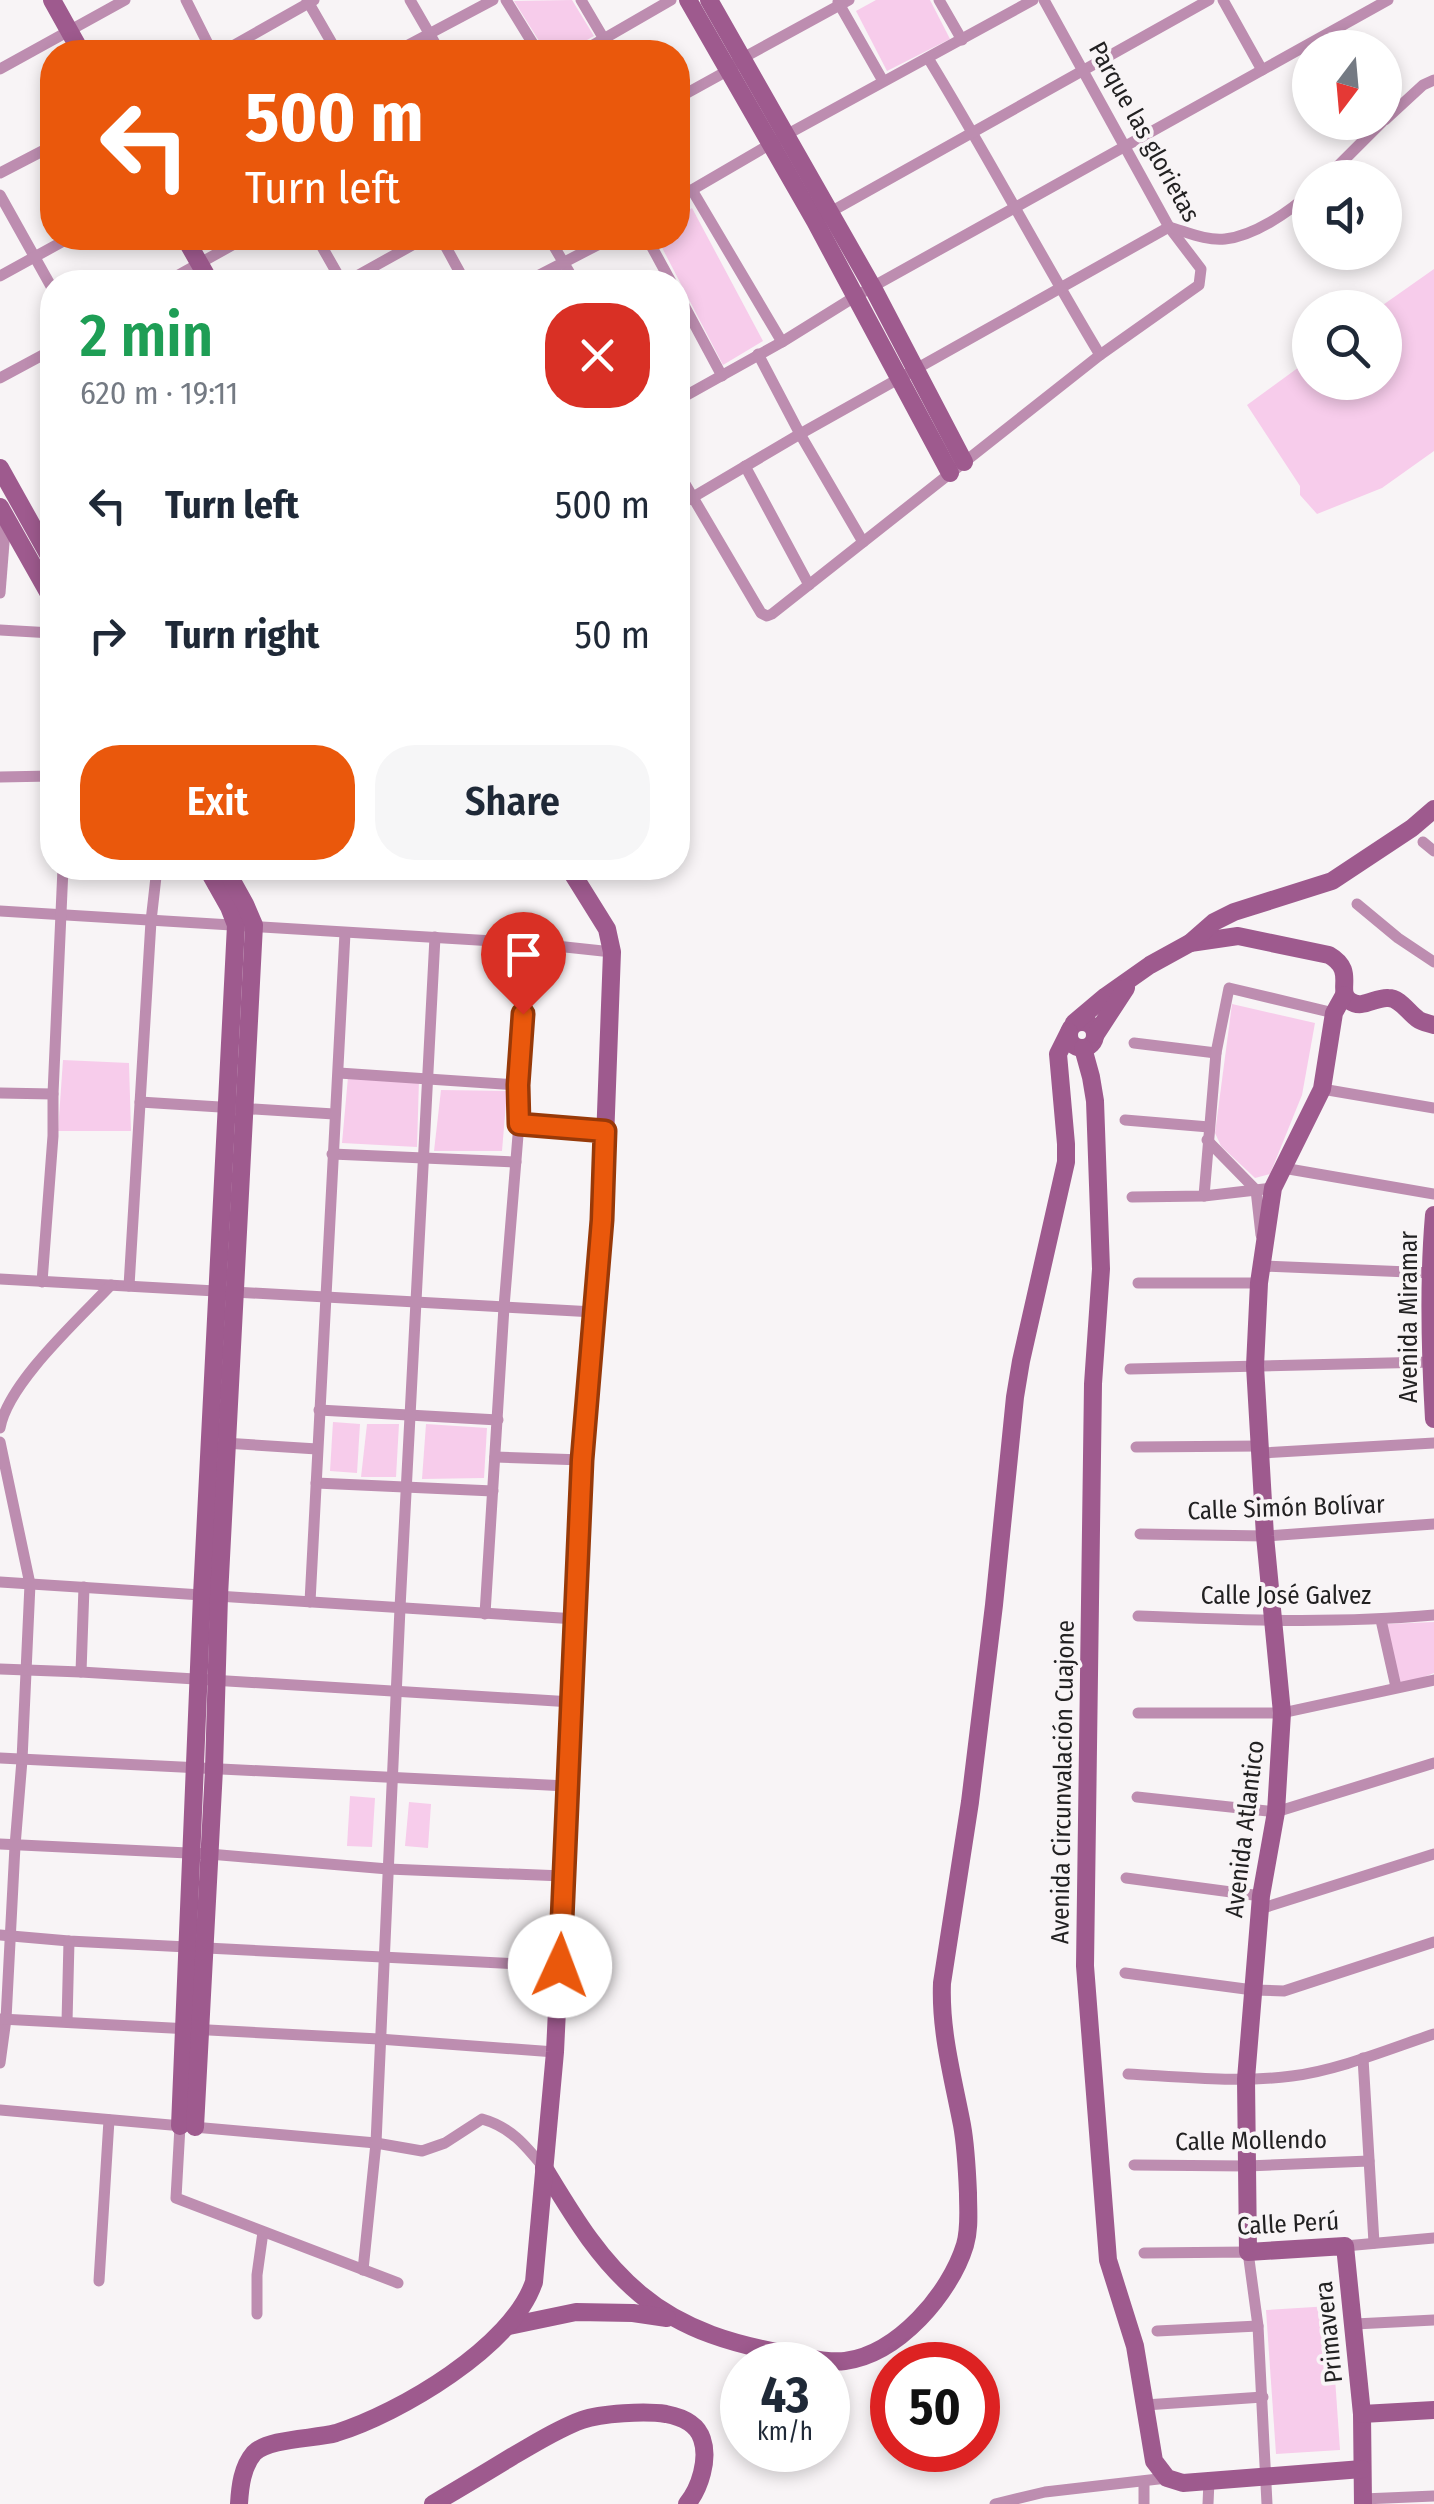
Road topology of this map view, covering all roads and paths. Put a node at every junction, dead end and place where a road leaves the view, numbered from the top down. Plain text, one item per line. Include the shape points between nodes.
1 (52, 0) edge
2 (126, 0) edge
3 (186, 0) edge
4 (410, 0) edge
5 (494, 0) edge
6 (506, 0) edge
7 (581, 0) edge
8 (671, 0) edge
9 (688, 0) edge
10 (710, 0) edge
11 (940, 0) edge
12 (1033, 0) edge
13 (1044, 0) edge
14 (1210, 0) edge
15 (1224, 0) edge
16 (1388, 0) edge
17 (310, 1) edge
18 (842, 2) edge
19 (69, 30) junction
20 (429, 33) junction
21 (604, 39) joint
22 (51, 40) edge
23 (74, 40) edge
24 (206, 40) edge
25 (243, 40) edge
26 (331, 40) edge
27 (416, 40) edge
28 (433, 40) edge
29 (531, 40) edge
30 (962, 40) junction
31 (40, 46) edge
32 (928, 58) junction
33 (734, 65) junction
34 (0, 69) edge
35 (1084, 70) junction
36 (1262, 70) junction
37 (1434, 80) edge
38 (883, 81) junction
39 (690, 91) edge
40 (1402, 104) edge
41 (974, 133) junction
42 (778, 140) junction
43 (1365, 140) edge
44 (1126, 145) junction
45 (40, 152) edge
46 (1344, 160) edge
47 (0, 172) edge
48 (692, 190) joint
49 (0, 195) edge
50 (1015, 207) junction
51 (1292, 209) edge
52 (822, 217) junction
53 (1169, 226) junction
54 (45, 250) edge
55 (192, 250) edge
56 (223, 250) edge
57 (403, 250) edge
58 (556, 250) edge
59 (588, 250) edge
60 (34, 256) junction
61 (564, 262) junction
62 (199, 263) junction
63 (42, 270) edge
64 (187, 270) edge
65 (203, 270) edge
66 (366, 270) edge
67 (549, 270) edge
68 (568, 270) edge
69 (0, 276) edge
70 (1059, 287) junction
71 (864, 292) junction
72 (690, 316) edge
73 (782, 342) junction
74 (758, 354) junction
75 (1100, 355) junction
76 (40, 357) edge
77 (908, 373) junction
78 (722, 376) junction
79 (0, 378) edge
80 (690, 393) edge
81 (800, 434) junction
82 (745, 466) junction
83 (0, 468) edge
84 (957, 468) junction
85 (690, 493) edge
86 (692, 496) junction
87 (3, 512) edge
88 (40, 536) edge
89 (864, 542) junction
90 (40, 578) edge
91 (809, 584) junction
92 (0, 594) edge
93 (0, 630) edge
94 (40, 632) edge
95 (40, 776) edge
96 (0, 777) edge
97 (1434, 809) edge
98 (1423, 842) dead end
99 (1434, 851) edge
100 (62, 880) edge
101 (156, 880) edge
102 (214, 880) edge
103 (232, 880) edge
104 (576, 880) edge
105 (1358, 904) dead end
106 (0, 911) edge
107 (60, 915) junction
108 (151, 921) junction
109 (245, 925) junction
110 (345, 933) junction
111 (435, 937) junction
112 (528, 942) junction
113 (1190, 944) junction
114 (612, 952) junction
115 (1434, 962) edge
116 (1344, 995) junction
117 (1334, 1013) junction
118 (1434, 1026) edge
119 (1082, 1037) junction
120 (1134, 1043) dead end
121 (1216, 1054) junction
122 (339, 1073) junction
123 (427, 1079) junction
124 (518, 1085) junction
125 (1322, 1088) junction
126 (0, 1093) edge
127 (53, 1094) junction
128 (140, 1102) junction
129 (236, 1108) junction
130 (1434, 1108) edge
131 (334, 1114) junction
132 (1125, 1120) dead end
133 (519, 1124) junction
134 (605, 1131) junction
135 (1208, 1133) junction
136 (332, 1154) junction
137 (423, 1158) junction
138 (516, 1162) junction
139 (1283, 1168) junction
140 (1264, 1189) junction
141 (1434, 1194) edge
142 (1204, 1196) junction
143 (1132, 1198) dead end
144 (1434, 1214) edge
145 (1262, 1270) junction
146 (1431, 1273) edge
147 (0, 1279) edge
148 (42, 1282) junction
149 (1138, 1283) dead end
150 (111, 1285) junction
151 (129, 1286) junction
152 (226, 1292) junction
153 (325, 1297) junction
154 (416, 1302) junction
155 (504, 1308) junction
156 (594, 1312) junction
157 (1430, 1362) junction
158 (1256, 1366) junction
159 (1130, 1369) dead end
160 (320, 1410) junction
161 (410, 1415) junction
162 (1434, 1419) edge
163 (498, 1420) junction
164 (0, 1428) edge
165 (0, 1442) edge
166 (218, 1443) junction
167 (1434, 1443) edge
168 (1136, 1446) dead end
169 (318, 1449) junction
170 (1262, 1449) junction
171 (495, 1457) junction
172 (582, 1460) junction
173 (316, 1483) junction
174 (406, 1487) junction
175 (493, 1491) junction
176 (1434, 1524) edge
177 (1140, 1534) dead end
178 (1265, 1536) junction
179 (0, 1582) edge
180 (30, 1584) junction
181 (84, 1588) junction
182 (210, 1596) junction
183 (310, 1602) junction
184 (400, 1608) junction
185 (485, 1614) junction
186 (1434, 1615) edge
187 (1138, 1616) dead end
188 (576, 1620) junction
189 (1381, 1620) junction
190 (1272, 1621) junction
191 (0, 1669) edge
192 (26, 1671) junction
193 (81, 1672) junction
194 (1434, 1680) edge
195 (207, 1681) junction
196 (1396, 1688) junction
197 (396, 1693) junction
198 (572, 1702) junction
199 (1138, 1713) dead end
200 (1282, 1713) junction
201 (0, 1758) edge
202 (22, 1760) junction
203 (1434, 1763) edge
204 (205, 1769) junction
205 (393, 1777) junction
206 (567, 1786) junction
207 (1137, 1796) dead end
208 (1276, 1812) junction
209 (0, 1844) edge
210 (15, 1846) junction
211 (201, 1853) junction
212 (1434, 1854) edge
213 (388, 1869) junction
214 (563, 1876) junction
215 (1126, 1878) dead end
216 (1261, 1903) junction
217 (5, 1935) edge
218 (69, 1941) junction
219 (1434, 1942) edge
220 (196, 1948) junction
221 (382, 1958) junction
222 (560, 1966) junction
223 (1125, 1973) dead end
224 (1253, 1990) junction
225 (3, 2019) edge
226 (67, 2022) junction
227 (193, 2029) junction
228 (1434, 2034) edge
229 (379, 2039) junction
230 (556, 2052) junction
231 (1363, 2058) junction
232 (0, 2062) edge
233 (1128, 2074) dead end
234 (1246, 2080) junction
235 (0, 2110) edge
236 (109, 2120) junction
237 (188, 2126) junction
238 (376, 2143) junction
239 (1368, 2161) junction
240 (1134, 2165) dead end
241 (1247, 2166) junction
242 (544, 2168) junction
243 (263, 2232) junction
244 (1434, 2238) edge
245 (1374, 2243) junction
246 (1345, 2246) junction
247 (1248, 2252) junction
248 (1144, 2253) dead end
249 (363, 2270) junction
250 (100, 2281) dead end
251 (398, 2283) dead end
252 (257, 2314) dead end
253 (672, 2319) junction
254 (1434, 2320) edge
255 (1355, 2324) junction
256 (510, 2326) junction
257 (1258, 2326) junction
258 (1157, 2331) dead end
259 (1263, 2397) junction
260 (1146, 2405) junction
261 (1434, 2410) edge
262 (1362, 2414) junction
263 (1362, 2469) junction
264 (1265, 2475) junction
265 (1167, 2478) junction
266 (1209, 2481) junction
267 (1144, 2482) junction
268 (1065, 2490) junction
269 (1434, 2496) edge
270 (1363, 2501) edge
271 (239, 2504) edge
272 (433, 2504) edge
273 (687, 2504) edge
274 (995, 2504) edge
275 (1068, 2504) edge
276 (1144, 2504) edge
277 (1208, 2504) edge
278 (1267, 2504) edge

1 - 19 main road
2 - 19 street
3 - 24 street
4 - 20 street
5 - 20 street
6 - 29 street
7 - 21 street
8 - 21 street
9 - 33 main road
10 - 33 main road
11 - 30 street
12 - 30 street
13 - 35 street, Parque las glorietas
14 - 35 street
15 - 36 street
16 - 36 street
17 - 25 street
17 - 26 street
18 - 33 street
18 - 38 street
19 - 22 street
19 - 23 main road
20 - 27 street
20 - 28 street
30 - 32 street
31 - 34 street
32 - 38 street
32 - 41 street
33 - 39 street
33 - 42 main road
35 - 41 street
35 - 44 street, Parque las glorietas
36 - 44 street
37 - 40 street
38 - 42 street
41 - 50 street
41 - 52 street
42 - 48 street
42 - 52 main road
43 - 46 street
44 - 50 street
44 - 53 street, Parque las glorietas
45 - 47 street
48 - 73 street
49 - 60 street
50 - 70 street
50 - 71 street
51 - 53 street via 1222,239
52 - 71 main road
53 - 70 street
53 - 75 street, Parque las glorietas via 1201,269 1199,284
54 - 60 street
55 - 62 main road
56 - 62 street
57 - 66 street
58 - 61 street
59 - 61 street
60 - 63 street
60 - 69 street
61 - 67 street
61 - 68 street
62 - 64 street
62 - 65 main road
70 - 75 street
70 - 77 street
71 - 73 street
71 - 77 main road
72 - 78 street
73 - 74 street
74 - 78 street
74 - 81 street
75 - 84 street
76 - 79 street
77 - 81 street
77 - 84 main road
78 - 80 street
81 - 82 street
81 - 89 street
82 - 86 street
82 - 91 street
83 - 88 main road
84 - 89 street
85 - 86 street
86 - 91 street via 761,613 772,614
87 - 90 main road
87 - 92 street
89 - 91 street
93 - 94 street
95 - 96 street
97 - 113 main road via 1332,881 1234,912
98 - 99 street
100 - 107 street
101 - 108 street
102 - 109 main road
103 - 109 main road via 245,904
104 - 114 main road
105 - 115 street
106 - 107 street
107 - 108 street
107 - 127 street
108 - 109 street
108 - 128 street
109 - 110 street
109 - 129 main road
110 - 111 street
110 - 122 street
111 - 112 street
111 - 123 street
112 - 114 street
112 - 124 street
113 - 116 main road via 1238,936 1329,955 1344,970
113 - 119 main road via 1106,996
114 - 134 main road
116 - 117 main road, Avenida Atlantico
116 - 118 main road via 1355,1004 1392,998
117 - 121 street via 1229,988
117 - 125 main road, Avenida Atlantico
119 - 253 main road via 1058,1054 1066,1162 1015,1397 942,1983 963,2130 965,2244 940,2296 917,2322 858,2358 824,2361 756,2348
119 - 260 main road, Avenida Circunvalación Cuajone via 1095,1101 1101,1269 1093,1384 1085,1966 1108,2260
120 - 121 street
121 - 135 street
122 - 123 street
122 - 131 street
123 - 124 street
123 - 137 street
124 - 133 street
125 - 130 street
125 - 139 main road, Avenida Atlantico
126 - 127 street
127 - 148 street
128 - 129 street
128 - 151 street
129 - 131 street
129 - 152 main road
131 - 136 street
132 - 135 street
133 - 134 street
133 - 138 street
134 - 156 main road
135 - 140 street
135 - 142 street
136 - 137 street
136 - 153 street
137 - 138 street
137 - 154 street
138 - 155 street
139 - 140 main road, Avenida Atlantico
139 - 141 street
140 - 142 street
140 - 145 main road, Avenida Atlantico
142 - 143 street
144 - 146 main road, Avenida Miramar
145 - 146 street
145 - 149 street
145 - 158 main road, Avenida Atlantico
146 - 157 main road, Avenida Miramar
147 - 148 street
148 - 150 street
150 - 151 street
150 - 164 street via 10,1398
151 - 152 street
152 - 153 street
152 - 166 main road
153 - 154 street
153 - 160 street
154 - 155 street
154 - 161 street
155 - 156 street
155 - 163 street
156 - 172 main road
157 - 158 street
157 - 162 main road, Avenida Miramar
158 - 159 street
158 - 170 main road, Avenida Atlantico
160 - 161 street
160 - 169 street
161 - 163 street
161 - 174 street
163 - 171 street
165 - 180 street
166 - 169 street
166 - 182 main road
167 - 170 street
168 - 170 street
169 - 173 street
170 - 178 main road, Avenida Atlantico
171 - 172 street
171 - 175 street
172 - 188 main road
173 - 174 street
173 - 183 street
174 - 175 street
174 - 184 street
175 - 185 street
176 - 178 street, Calle Simón Bolívar
177 - 178 street, Calle Simón Bolívar
178 - 190 main road, Avenida Atlantico
179 - 180 street
180 - 181 street
180 - 192 street
181 - 182 street
181 - 193 street
182 - 183 street
182 - 195 main road
183 - 184 street
184 - 185 street
184 - 197 street
185 - 188 street
186 - 189 street, Calle José Galvez
187 - 190 street, Calle José Galvez
188 - 198 main road
189 - 190 street, Calle José Galvez
189 - 196 street
190 - 200 main road, Avenida Atlantico
191 - 192 street
192 - 193 street
192 - 202 street
193 - 195 street
194 - 196 street
195 - 197 street
195 - 204 main road
196 - 200 street
197 - 198 street
197 - 205 street
198 - 206 main road
199 - 200 street
200 - 208 main road, Avenida Atlantico
201 - 202 street
202 - 204 street
202 - 210 street
203 - 208 street
204 - 205 street
204 - 211 main road
205 - 206 street
205 - 213 street
206 - 214 main road
207 - 208 street
208 - 216 main road, Avenida Atlantico
209 - 210 street
210 - 211 street
210 - 217 street
211 - 213 street
211 - 220 main road
212 - 216 street
213 - 214 street
213 - 221 street
214 - 222 main road
215 - 216 street
216 - 224 main road, Avenida Atlantico
217 - 218 street
217 - 225 street
218 - 220 street
218 - 226 street
219 - 224 street via 1284,1991
220 - 221 street
220 - 227 main road
221 - 222 street
221 - 229 street
222 - 230 main road
223 - 224 street
224 - 234 main road, Avenida Atlantico
225 - 226 street
225 - 232 street
226 - 227 street
227 - 229 street
227 - 237 main road
228 - 231 street
229 - 230 street
229 - 238 street
230 - 242 main road
231 - 234 street
231 - 239 street
233 - 234 street
234 - 241 main road, Avenida Atlantico
235 - 236 street
236 - 237 street
236 - 250 street
237 - 238 street
237 - 243 street via 176,2198
238 - 242 street via 422,2151 482,2120 499,2124
238 - 249 street
239 - 241 street, Calle Mollendo
239 - 245 street
240 - 241 street, Calle Mollendo
241 - 247 main road, Avenida Atlantico
242 - 253 main road via 595,2249
242 - 256 main road via 534,2282
243 - 249 street
243 - 252 street
244 - 245 street, Calle Perú
245 - 246 street, Calle Perú
246 - 247 main road, Calle Perú
246 - 255 main road, Primavera
247 - 248 street, Calle Perú
247 - 257 street, Avenida Atlantico
249 - 251 street
253 - 256 main road via 576,2312
254 - 255 street
255 - 262 main road, Primavera
256 - 271 main road via 404,2404 333,2434 255,2452 242,2473
257 - 258 street
257 - 259 street, Avenida Atlantico
259 - 260 street
259 - 264 street, Avenida Atlantico
260 - 265 main road, Avenida Circunvalación Cuajone via 1154,2462
261 - 262 main road
262 - 263 main road, Primavera
263 - 264 main road
263 - 270 main road, Primavera
264 - 266 main road
264 - 278 street, Avenida Atlantico
265 - 266 main road
265 - 267 street
266 - 277 street
267 - 268 street
267 - 276 street
268 - 274 street
268 - 275 street
269 - 270 street
272 - 273 main road via 586,2418 651,2412 693,2423 701,2435 702,2474

